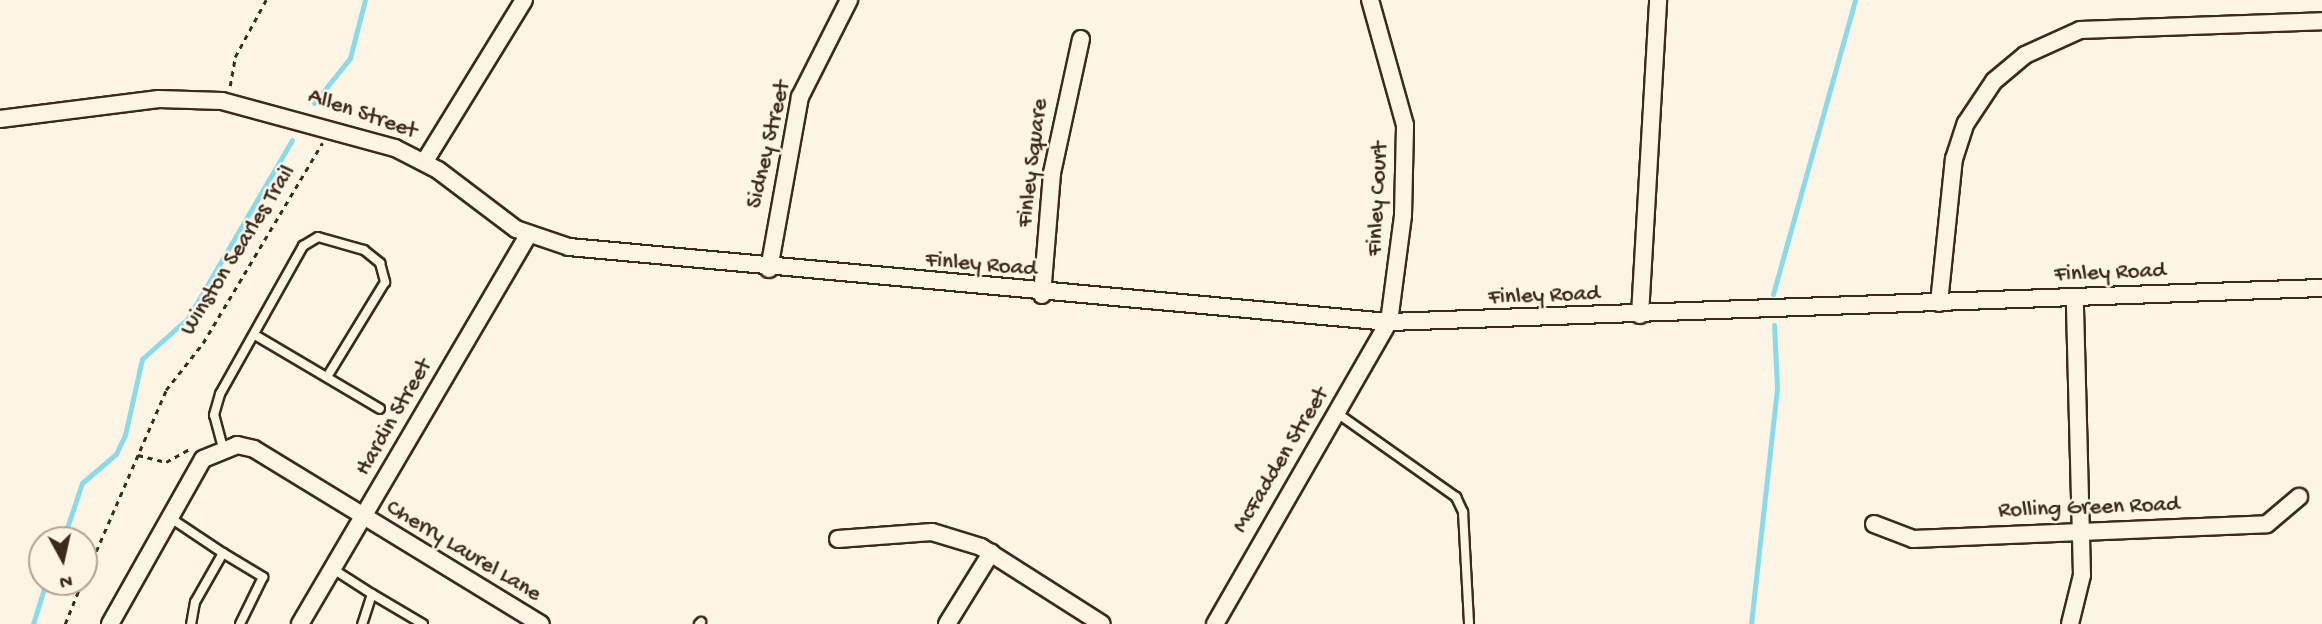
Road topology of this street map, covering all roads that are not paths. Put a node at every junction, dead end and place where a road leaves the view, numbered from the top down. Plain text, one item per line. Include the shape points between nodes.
1 (524, 0) edge
2 (849, 0) edge
3 (1370, 0) edge
4 (1658, 0) edge
5 (2322, 21) edge
6 (1081, 39) dead end
7 (0, 119) edge
8 (425, 162) junction
9 (528, 236) junction
10 (769, 269) junction
11 (2322, 288) edge
12 (1042, 295) junction
13 (2075, 299) junction
14 (1939, 303) junction
15 (1640, 316) junction
16 (1389, 322) junction
17 (255, 335) junction
18 (327, 377) junction
19 (380, 409) dead end
20 (1337, 413) junction
21 (223, 448) junction
22 (2299, 497) dead end
23 (169, 517) junction
24 (362, 519) junction
25 (1874, 524) dead end
26 (2082, 532) junction
27 (838, 539) dead end
28 (223, 552) junction
29 (991, 553) junction
30 (333, 569) junction
31 (372, 594) junction
32 (110, 624) edge
33 (191, 624) edge
34 (240, 624) edge
35 (300, 624) edge
36 (362, 624) edge
37 (423, 624) edge
38 (541, 624) edge
39 (947, 624) edge
40 (1102, 624) edge
41 (1214, 624) edge
42 (1469, 624) edge
43 (2070, 624) edge

1 - 8 street
2 - 10 street, Sidney Street via 800,97
3 - 16 street, Finley Court via 1405,125 1403,215
4 - 15 street
5 - 14 street via 2080,30 2025,55 1994,81 1966,123 1954,159
6 - 12 street, Finley Square via 1058,133
7 - 8 street, Allen Street via 159,99 228,102 317,123
8 - 9 street, Allen Street
9 - 10 street, Allen Street via 569,247
9 - 24 street, Hardin Street
10 - 12 street, Finley Road
11 - 13 street, Finley Road
12 - 16 street, Finley Road
13 - 14 street, Finley Road
13 - 26 street
14 - 15 street, Finley Road
15 - 16 street, Finley Road
16 - 20 street, McFadden Street
17 - 18 lane
17 - 18 lane via 303,246 318,237 364,250 380,263 385,282
17 - 21 lane via 220,394 218,431
18 - 19 lane
20 - 41 street, McFadden Street
20 - 42 lane via 1456,497 1463,512
21 - 23 street via 203,459
21 - 24 street, Cherry Laurel Lane via 254,449
22 - 26 street, Rolling Green Road via 2267,524
23 - 28 lane
23 - 32 street
24 - 30 street, Hardin Street
24 - 38 street, Cherry Laurel Lane
25 - 26 street, Rolling Green Road via 1913,539
26 - 43 street via 2082,575
27 - 29 street via 932,532
28 - 33 lane via 195,602
28 - 34 lane via 263,576
29 - 39 street
29 - 40 street
30 - 31 lane
30 - 35 street, Hardin Street
31 - 36 lane
31 - 37 lane

